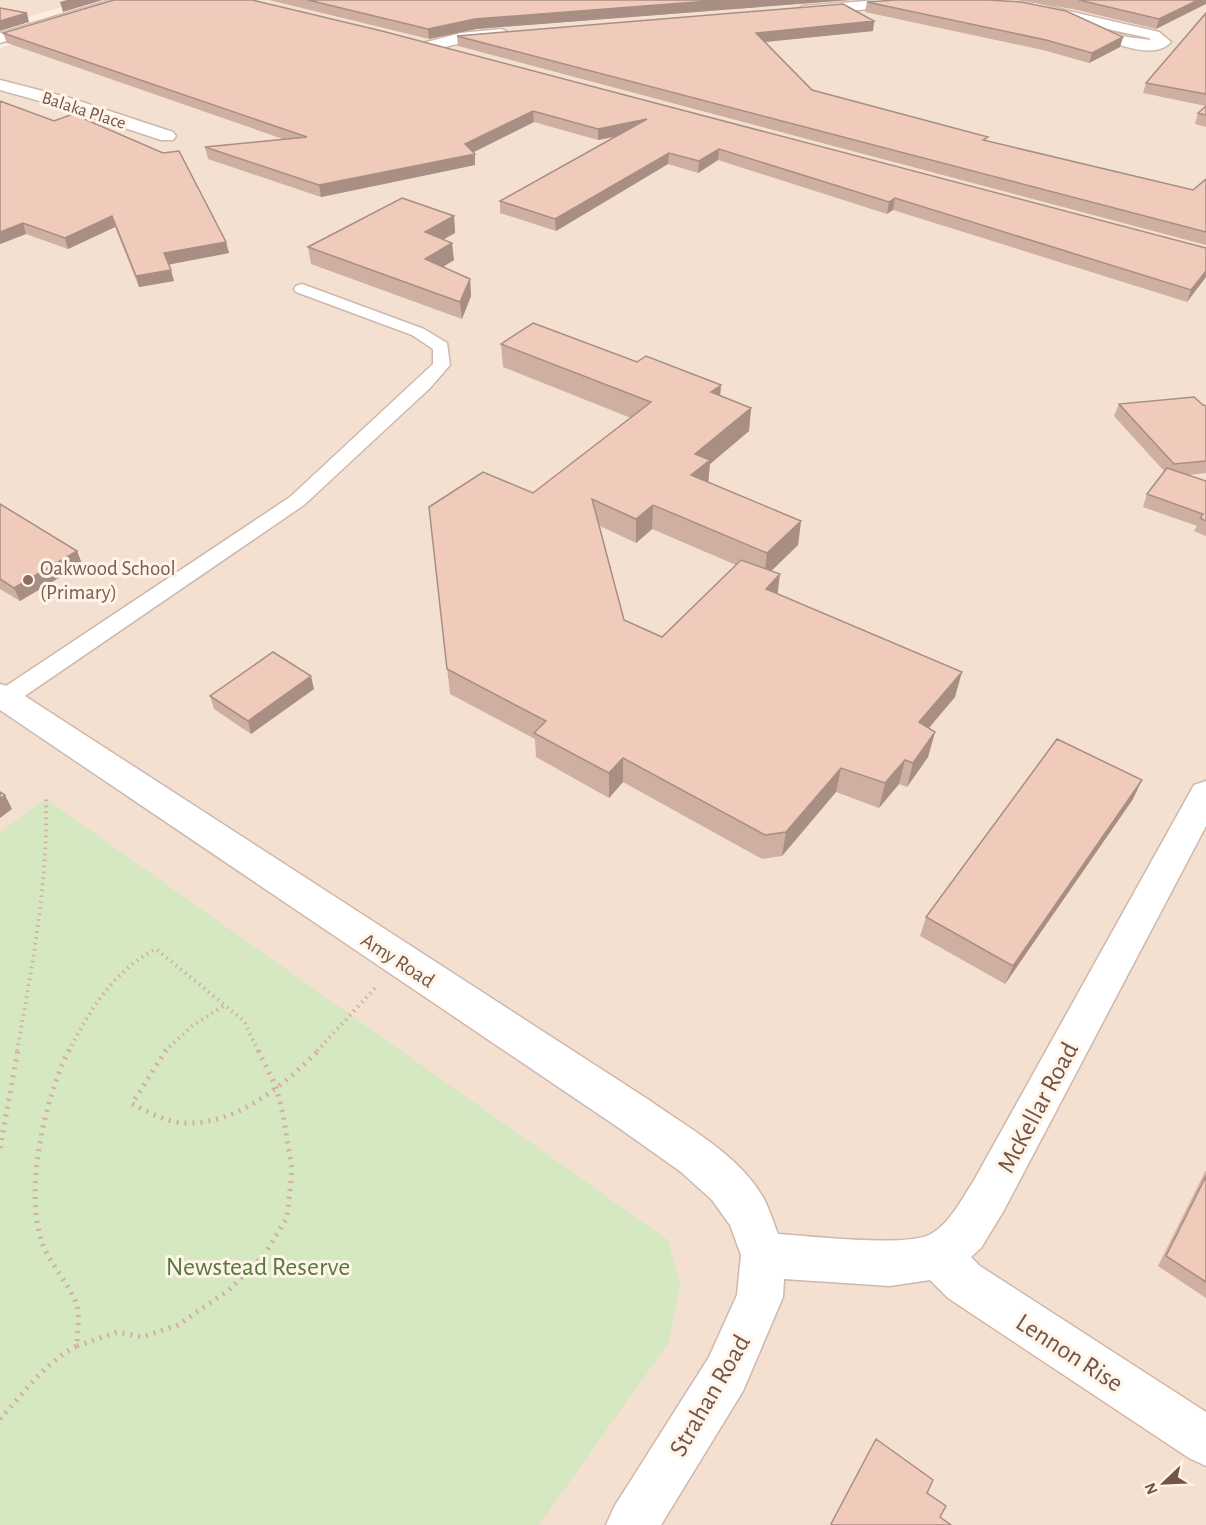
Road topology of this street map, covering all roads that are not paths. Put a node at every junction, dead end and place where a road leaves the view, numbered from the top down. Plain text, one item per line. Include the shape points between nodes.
1 (126, 0) edge
2 (924, 1) edge
3 (1017, 4) edge
4 (787, 11) edge
5 (1070, 16) junction
6 (522, 32) edge
7 (0, 38) edge
8 (409, 40) edge
9 (429, 46) junction
10 (462, 55) edge
11 (0, 85) edge
12 (167, 136) dead end
13 (302, 289) dead end
14 (2, 696) edge
15 (1206, 794) edge
16 (764, 1255) junction
17 (938, 1256) junction
18 (1206, 1441) edge
19 (632, 1525) edge

1 - 7 street
2 - 4 street
3 - 5 street
5 - 5 street via 1154,35 1163,42 1141,44 1107,36
6 - 9 street via 461,38
8 - 9 street
9 - 10 street
11 - 12 street, Balaka Place
13 - 14 lane via 418,332 441,346 441,365 297,501
14 - 16 street, Amy Road via 696,1158 727,1185 748,1213
15 - 17 street, McKellar Road via 988,1197 965,1233
16 - 17 street via 890,1263
16 - 19 street, Strahan Road via 760,1297 726,1374
17 - 18 street, Lennon Rise via 964,1282

